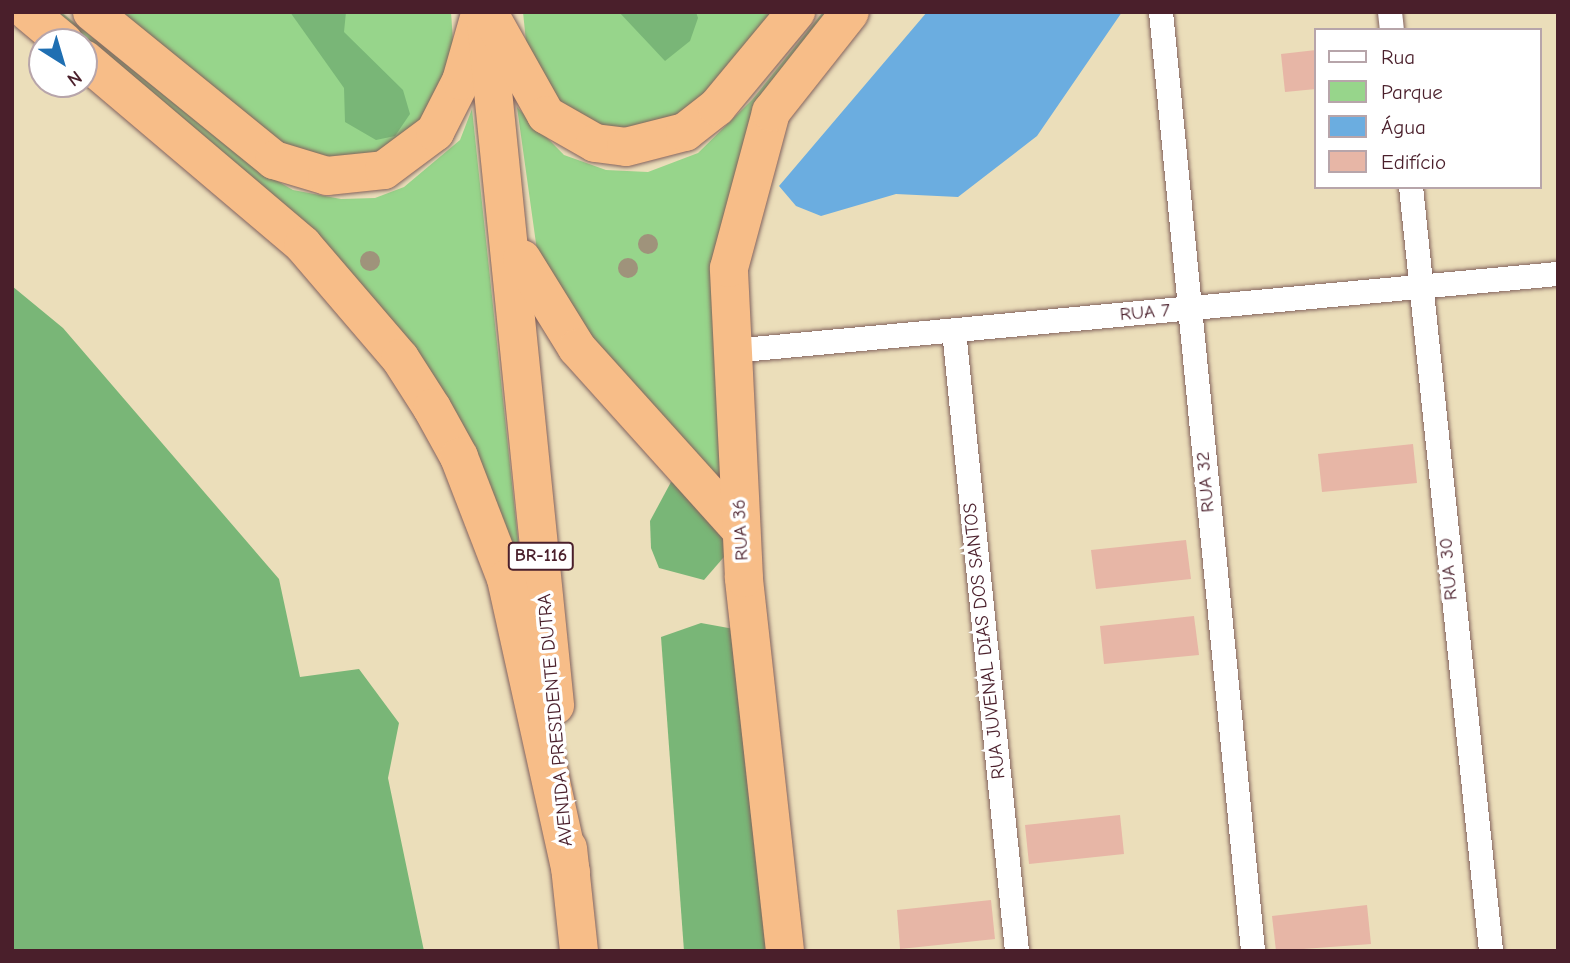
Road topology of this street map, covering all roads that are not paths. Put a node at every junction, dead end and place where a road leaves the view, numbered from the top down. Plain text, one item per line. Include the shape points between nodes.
1 (28, 12) edge
2 (92, 12) edge
3 (485, 12) edge
4 (796, 12) edge
5 (850, 12) edge
6 (1161, 12) edge
7 (47, 28) edge
8 (98, 71) edge
9 (1411, 189) edge
10 (512, 238) junction
11 (1558, 274) edge
12 (1422, 287) junction
13 (1191, 309) junction
14 (954, 331) junction
15 (732, 351) junction
16 (741, 530) junction
17 (571, 873) junction
18 (579, 951) edge
19 (785, 951) edge
20 (1017, 951) edge
21 (1253, 951) edge
22 (1491, 951) edge

1 - 7 highway
2 - 3 highway via 274,160 327,176 384,170 435,132 461,81
3 - 4 highway via 546,115 594,142 626,147 685,132 717,107
3 - 10 highway, BR-116
5 - 15 highway, RUA 36 via 771,112 729,268
6 - 13 street, RUA 32
8 - 17 highway via 303,245 400,358 432,408 459,457 506,579
9 - 12 street, RUA 30
10 - 16 highway via 536,290 577,348
10 - 17 highway, AVENIDA PRESIDENTE DUTRA / BR-116
11 - 12 street, RUA 7
12 - 13 street, RUA 7
12 - 22 street, RUA 30
13 - 14 street, RUA 7
13 - 21 street, RUA 32 via 1228,739
14 - 15 street, RUA 7
14 - 20 street, RUA JUVENAL DIAS DOS SANTOS
15 - 16 highway, RUA 36
16 - 19 highway, RUA 36
17 - 18 highway, AVENIDA PRESIDENTE DUTRA / BR-116

